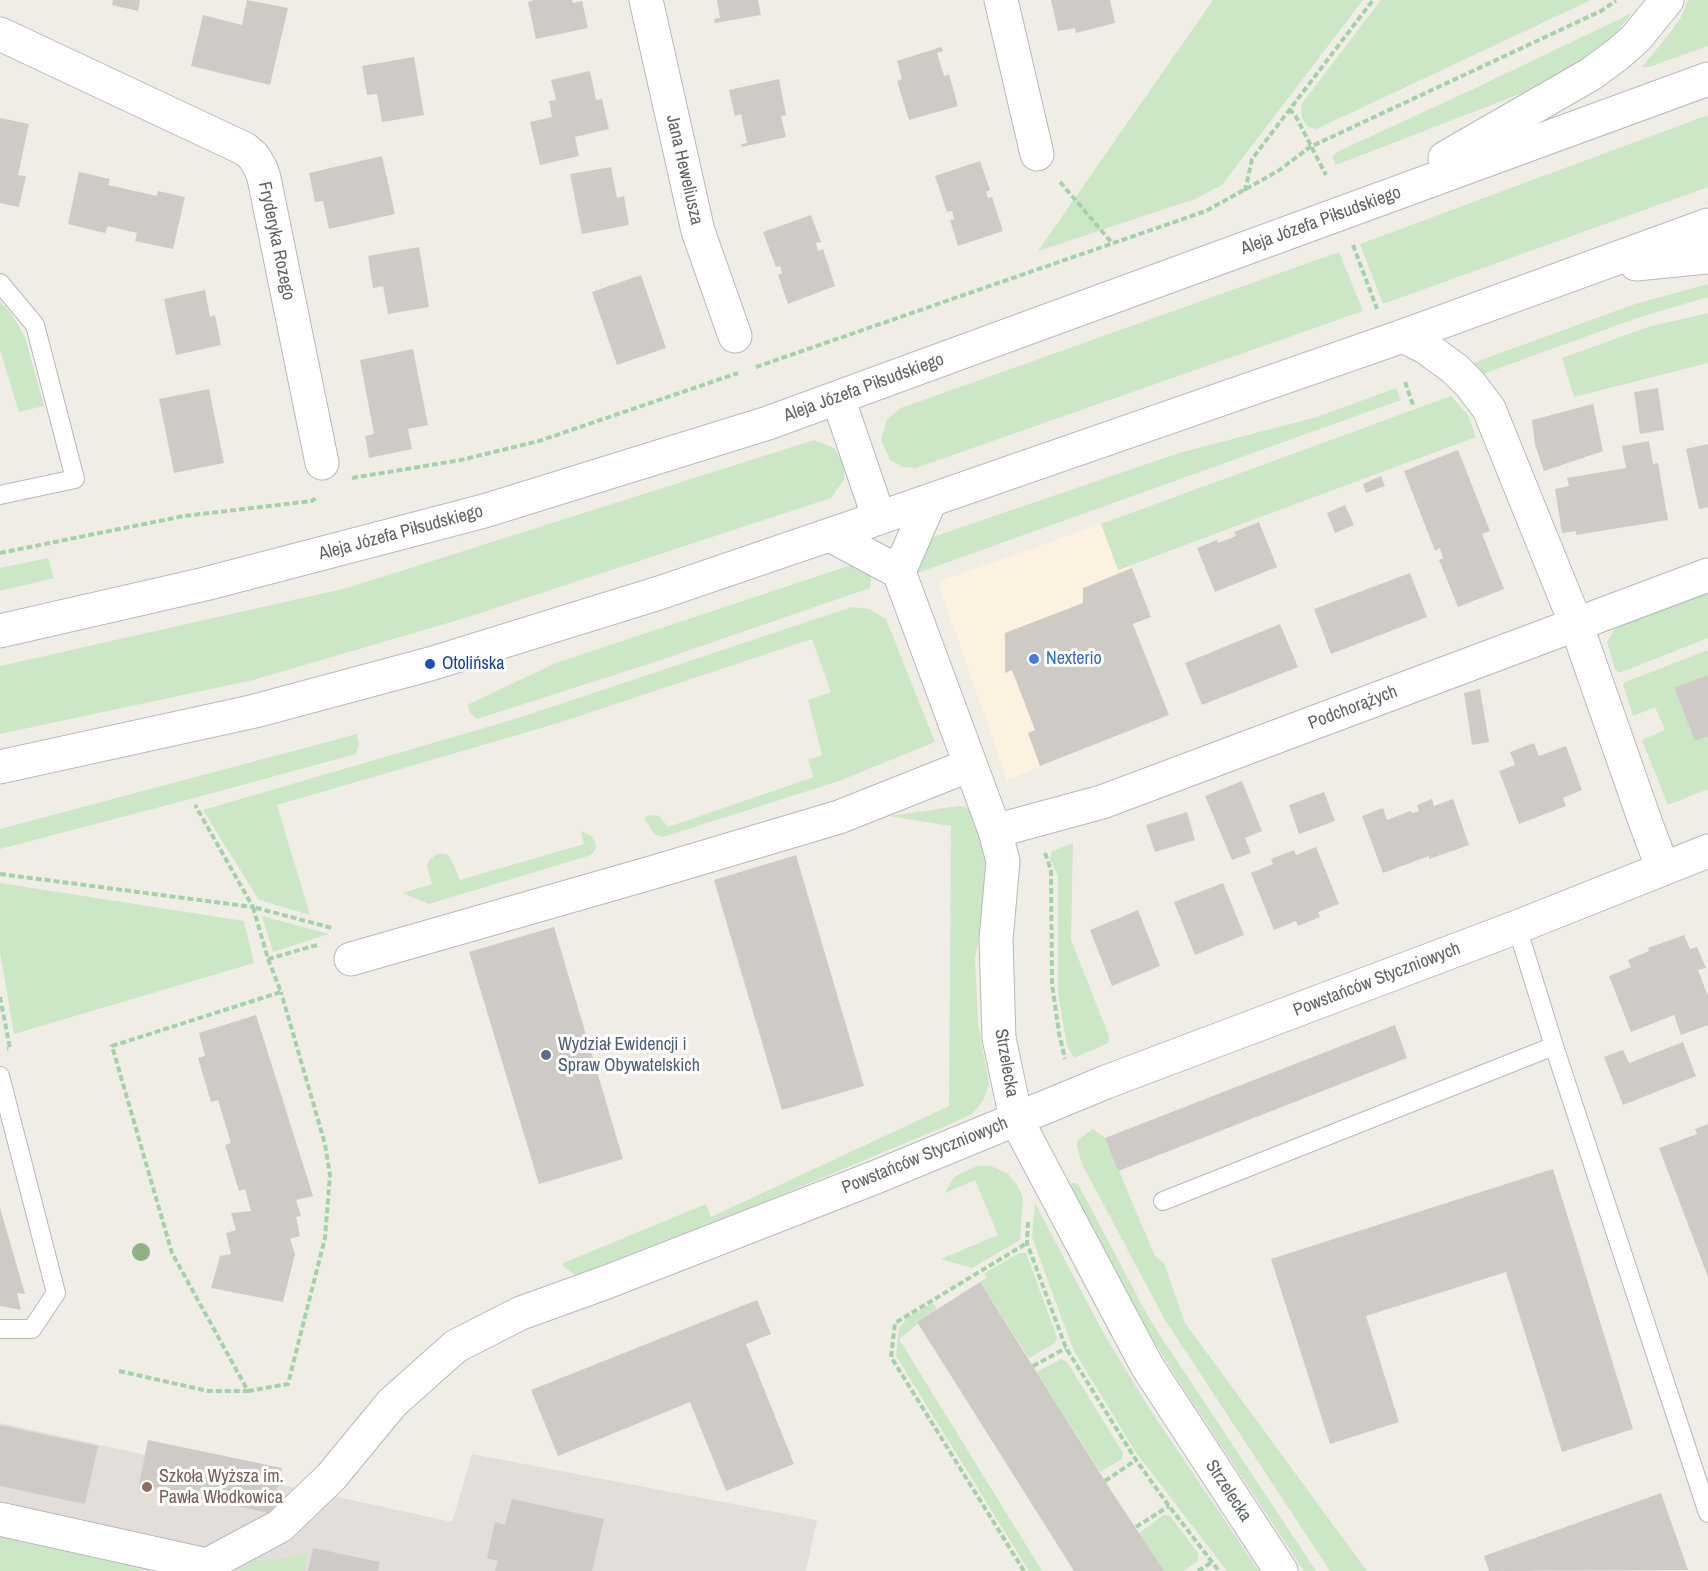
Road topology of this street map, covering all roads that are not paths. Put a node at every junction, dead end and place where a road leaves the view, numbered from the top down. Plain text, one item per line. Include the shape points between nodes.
1 (645, 0) edge
2 (1001, 0) edge
3 (1667, 0) edge
4 (0, 34) edge
5 (1708, 79) edge
6 (1036, 154) road end
7 (1368, 203) junction
8 (1708, 225) edge
9 (1708, 257) edge
10 (1592, 268) junction
11 (0, 283) edge
12 (735, 336) dead end
13 (1403, 336) junction
14 (838, 398) junction
15 (333, 471) road end
16 (0, 495) edge
17 (930, 501) junction
18 (879, 518) junction
19 (830, 535) junction
20 (899, 572) junction
21 (1708, 576) edge
22 (1576, 624) junction
23 (0, 631) edge
24 (970, 765) junction
25 (0, 767) edge
26 (995, 831) junction
27 (1708, 851) edge
28 (1664, 868) junction
29 (1516, 927) junction
30 (351, 959) dead end
31 (1554, 1046) junction
32 (0, 1076) edge
33 (1016, 1119) junction
34 (1163, 1200) dead end
35 (0, 1329) edge
36 (1708, 1513) edge
37 (0, 1519) edge
38 (206, 1568) edge
39 (1281, 1571) edge

1 - 12 street, Jana Heweliusza via 698,231
2 - 6 street
3 - 7 street via 1636,38 1591,74
4 - 15 street, Fryderyka Rozego via 245,149 254,157 264,178
5 - 7 street, Aleja Józefa Piłsudskiego
7 - 14 street, Aleja Józefa Piłsudskiego
8 - 10 street
9 - 10 street
10 - 13 street
11 - 16 lane via 35,325 75,479
13 - 17 street
13 - 22 street via 1455,369 1489,409
14 - 18 street
14 - 23 street, Aleja Józefa Piłsudskiego via 484,511 205,584
17 - 18 street
17 - 20 street
18 - 19 street
19 - 20 street
19 - 25 street via 430,664 255,711
20 - 24 street, Strzelecka
21 - 22 street, Podchorążych
22 - 26 street, Podchorążych via 1102,802
22 - 28 street
24 - 26 street, Strzelecka
24 - 30 street via 839,816
26 - 33 street, Strzelecka via 1003,861 996,940 999,1038
27 - 28 street, Powstańców Styczniowych
28 - 29 street, Powstańców Styczniowych
29 - 31 lane
29 - 33 street, Powstańców Styczniowych
31 - 34 lane
31 - 36 lane
32 - 35 lane via 56,1293 32,1329
33 - 38 street, Powstańców Styczniowych via 521,1313 456,1346 392,1403 331,1477 280,1526
33 - 39 street, Strzelecka via 1147,1366
37 - 38 street

